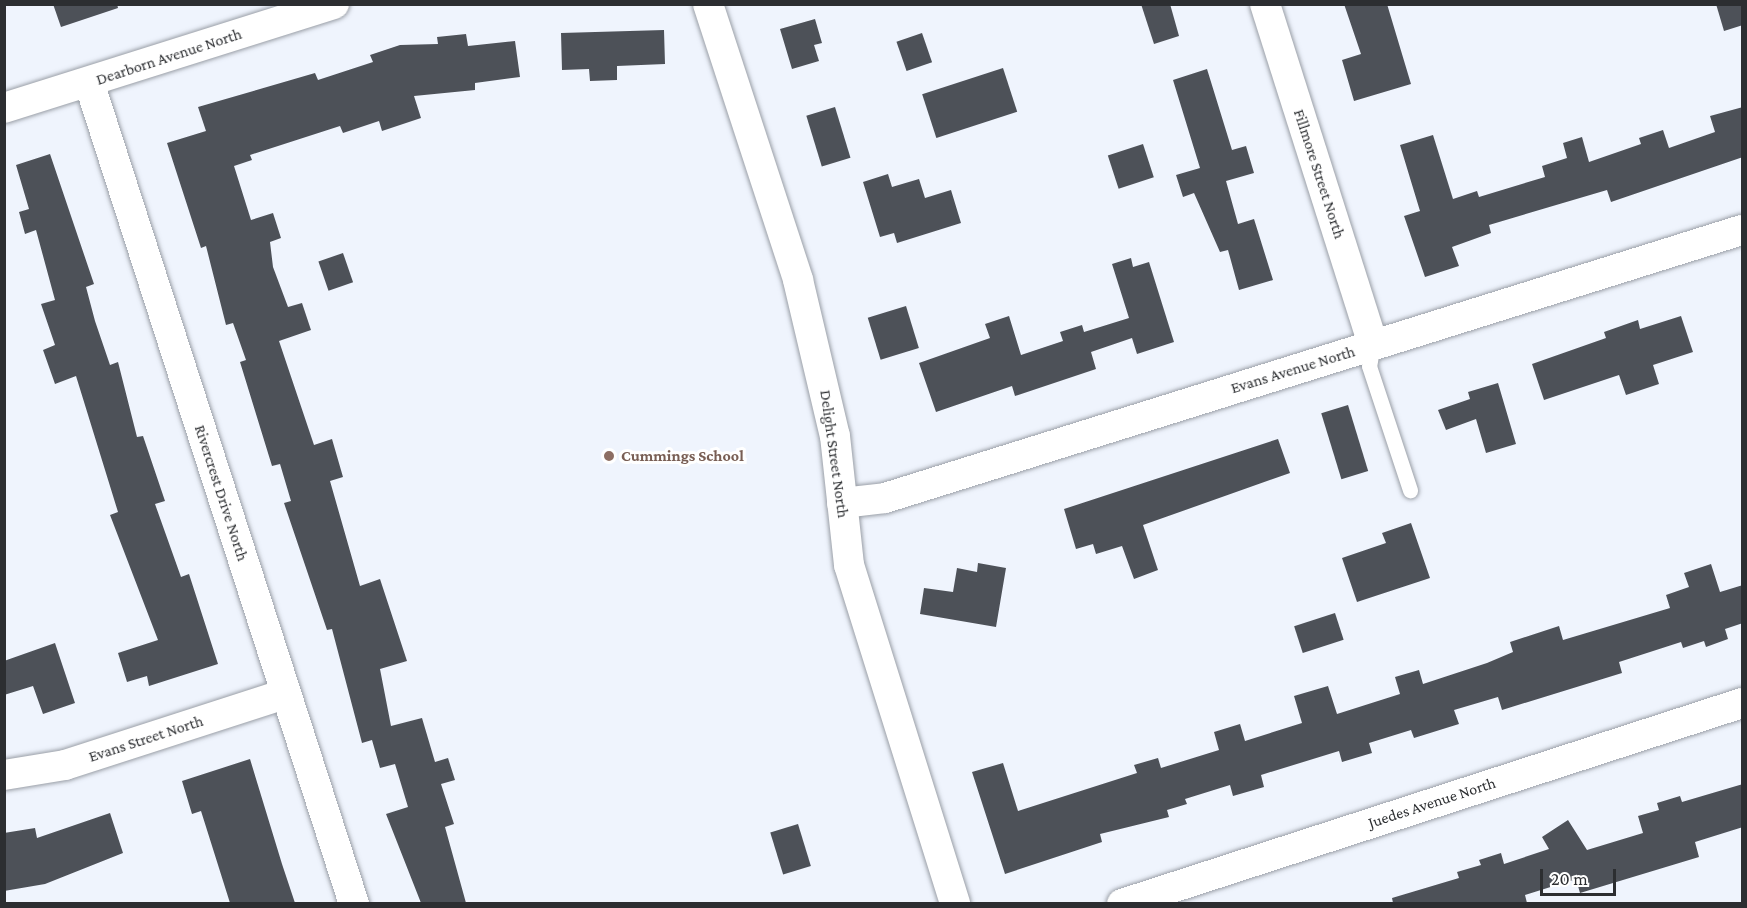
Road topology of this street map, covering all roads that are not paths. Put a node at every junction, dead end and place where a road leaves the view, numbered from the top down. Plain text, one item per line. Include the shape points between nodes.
1 (334, 4) edge
2 (708, 4) edge
3 (1264, 4) edge
4 (89, 82) junction
5 (4, 108) edge
6 (1743, 230) edge
7 (1373, 345) junction
8 (1410, 490) dead end
9 (842, 503) junction
10 (285, 694) junction
11 (1743, 703) edge
12 (4, 775) edge
13 (354, 903) edge
14 (955, 903) edge
15 (1122, 903) edge

1 - 4 street, Dearborn Avenue North
2 - 9 street, Delight Street North via 818,353
3 - 7 street, Fillmore Street North
4 - 5 street, Dearborn Avenue North
4 - 10 street, Rivercrest Drive North
6 - 7 street, Evans Avenue North
7 - 8 lane via 1369,366
7 - 9 street, Evans Avenue North via 885,498
9 - 14 street, Delight Street North via 849,564
10 - 12 street, Evans Street North via 65,765
10 - 13 street, Rivercrest Drive North
11 - 15 street, Juedes Avenue North

